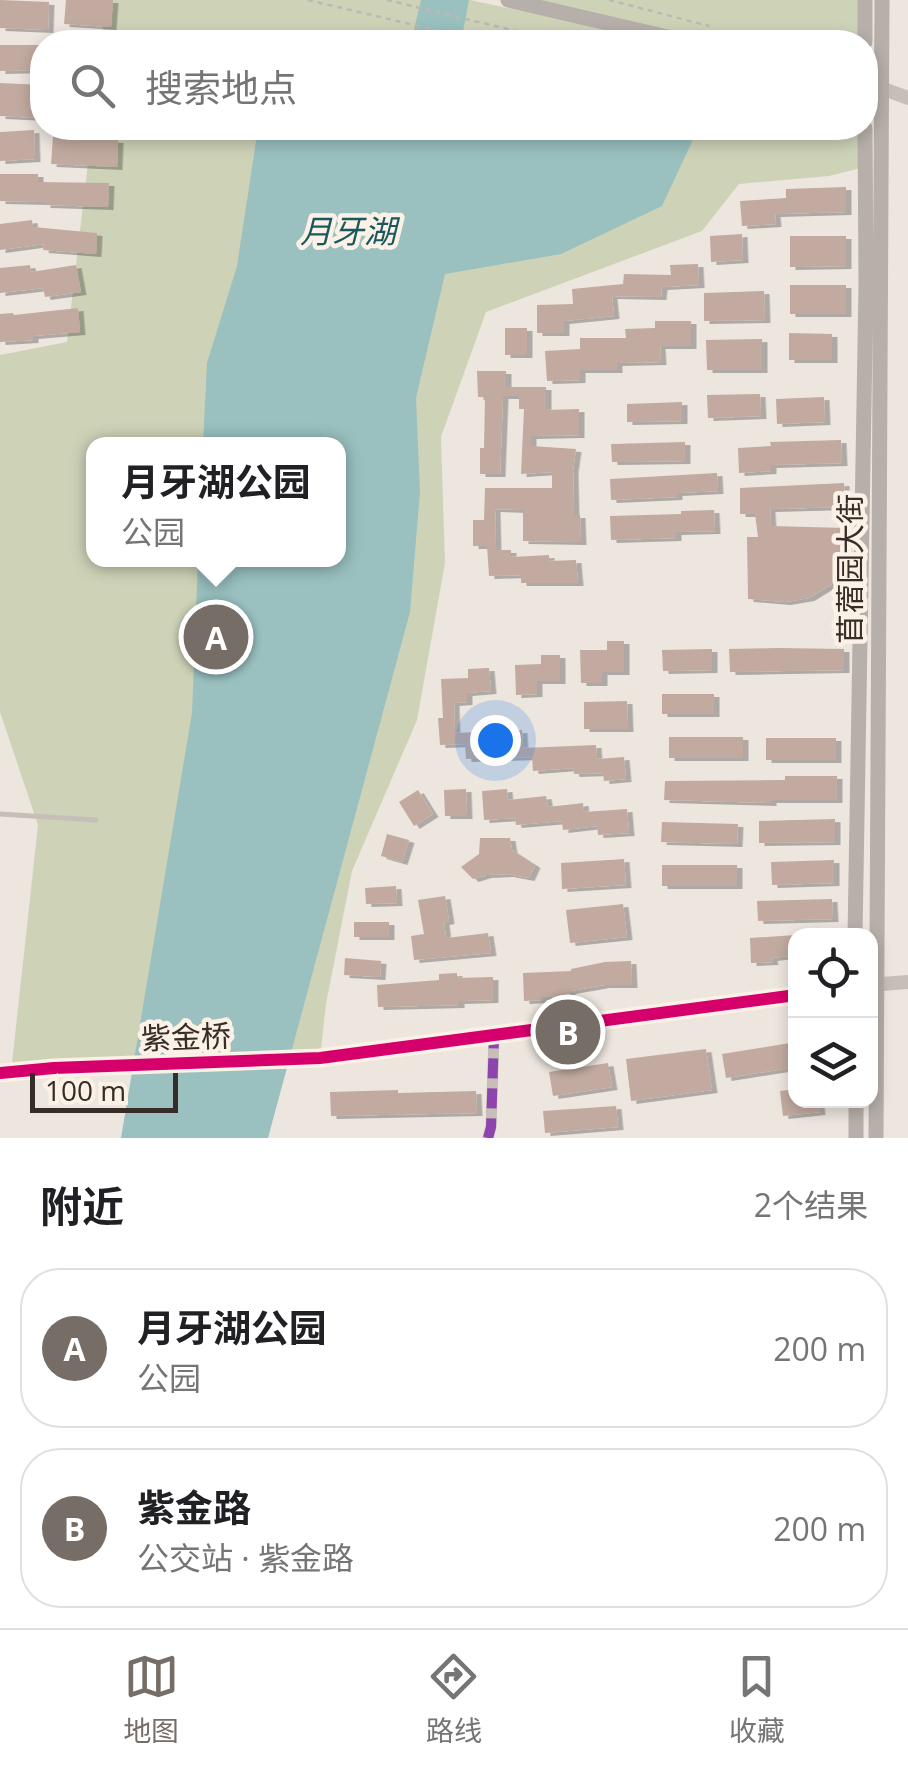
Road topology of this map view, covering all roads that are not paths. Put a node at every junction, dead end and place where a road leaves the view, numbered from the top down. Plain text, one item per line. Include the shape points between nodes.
1 (508, 0) edge
2 (865, 0) edge
3 (882, 0) edge
4 (637, 30) edge
5 (864, 30) edge
6 (878, 38) edge
7 (878, 88) edge
8 (908, 98) edge
9 (864, 140) edge
10 (873, 140) edge
11 (0, 814) edge
12 (96, 820) dead end
13 (855, 928) edge
14 (873, 928) edge
15 (908, 982) edge
16 (878, 985) edge
17 (788, 996) edge
18 (874, 1018) edge
19 (494, 1036) junction
20 (0, 1073) edge
21 (856, 1108) edge
22 (488, 1138) edge
23 (856, 1138) edge
24 (876, 1138) edge

1 - 4 main road
2 - 5 main road
3 - 6 main road, 苜蓿园大街
7 - 8 street
9 - 13 main road, 苜蓿园大街
10 - 14 main road, 苜蓿园大街
11 - 12 lane
15 - 16 street
17 - 19 street, 紫金桥
18 - 24 main road, 苜蓿园大街
19 - 20 street, 紫金桥 via 320,1058
19 - 22 street
21 - 23 main road

